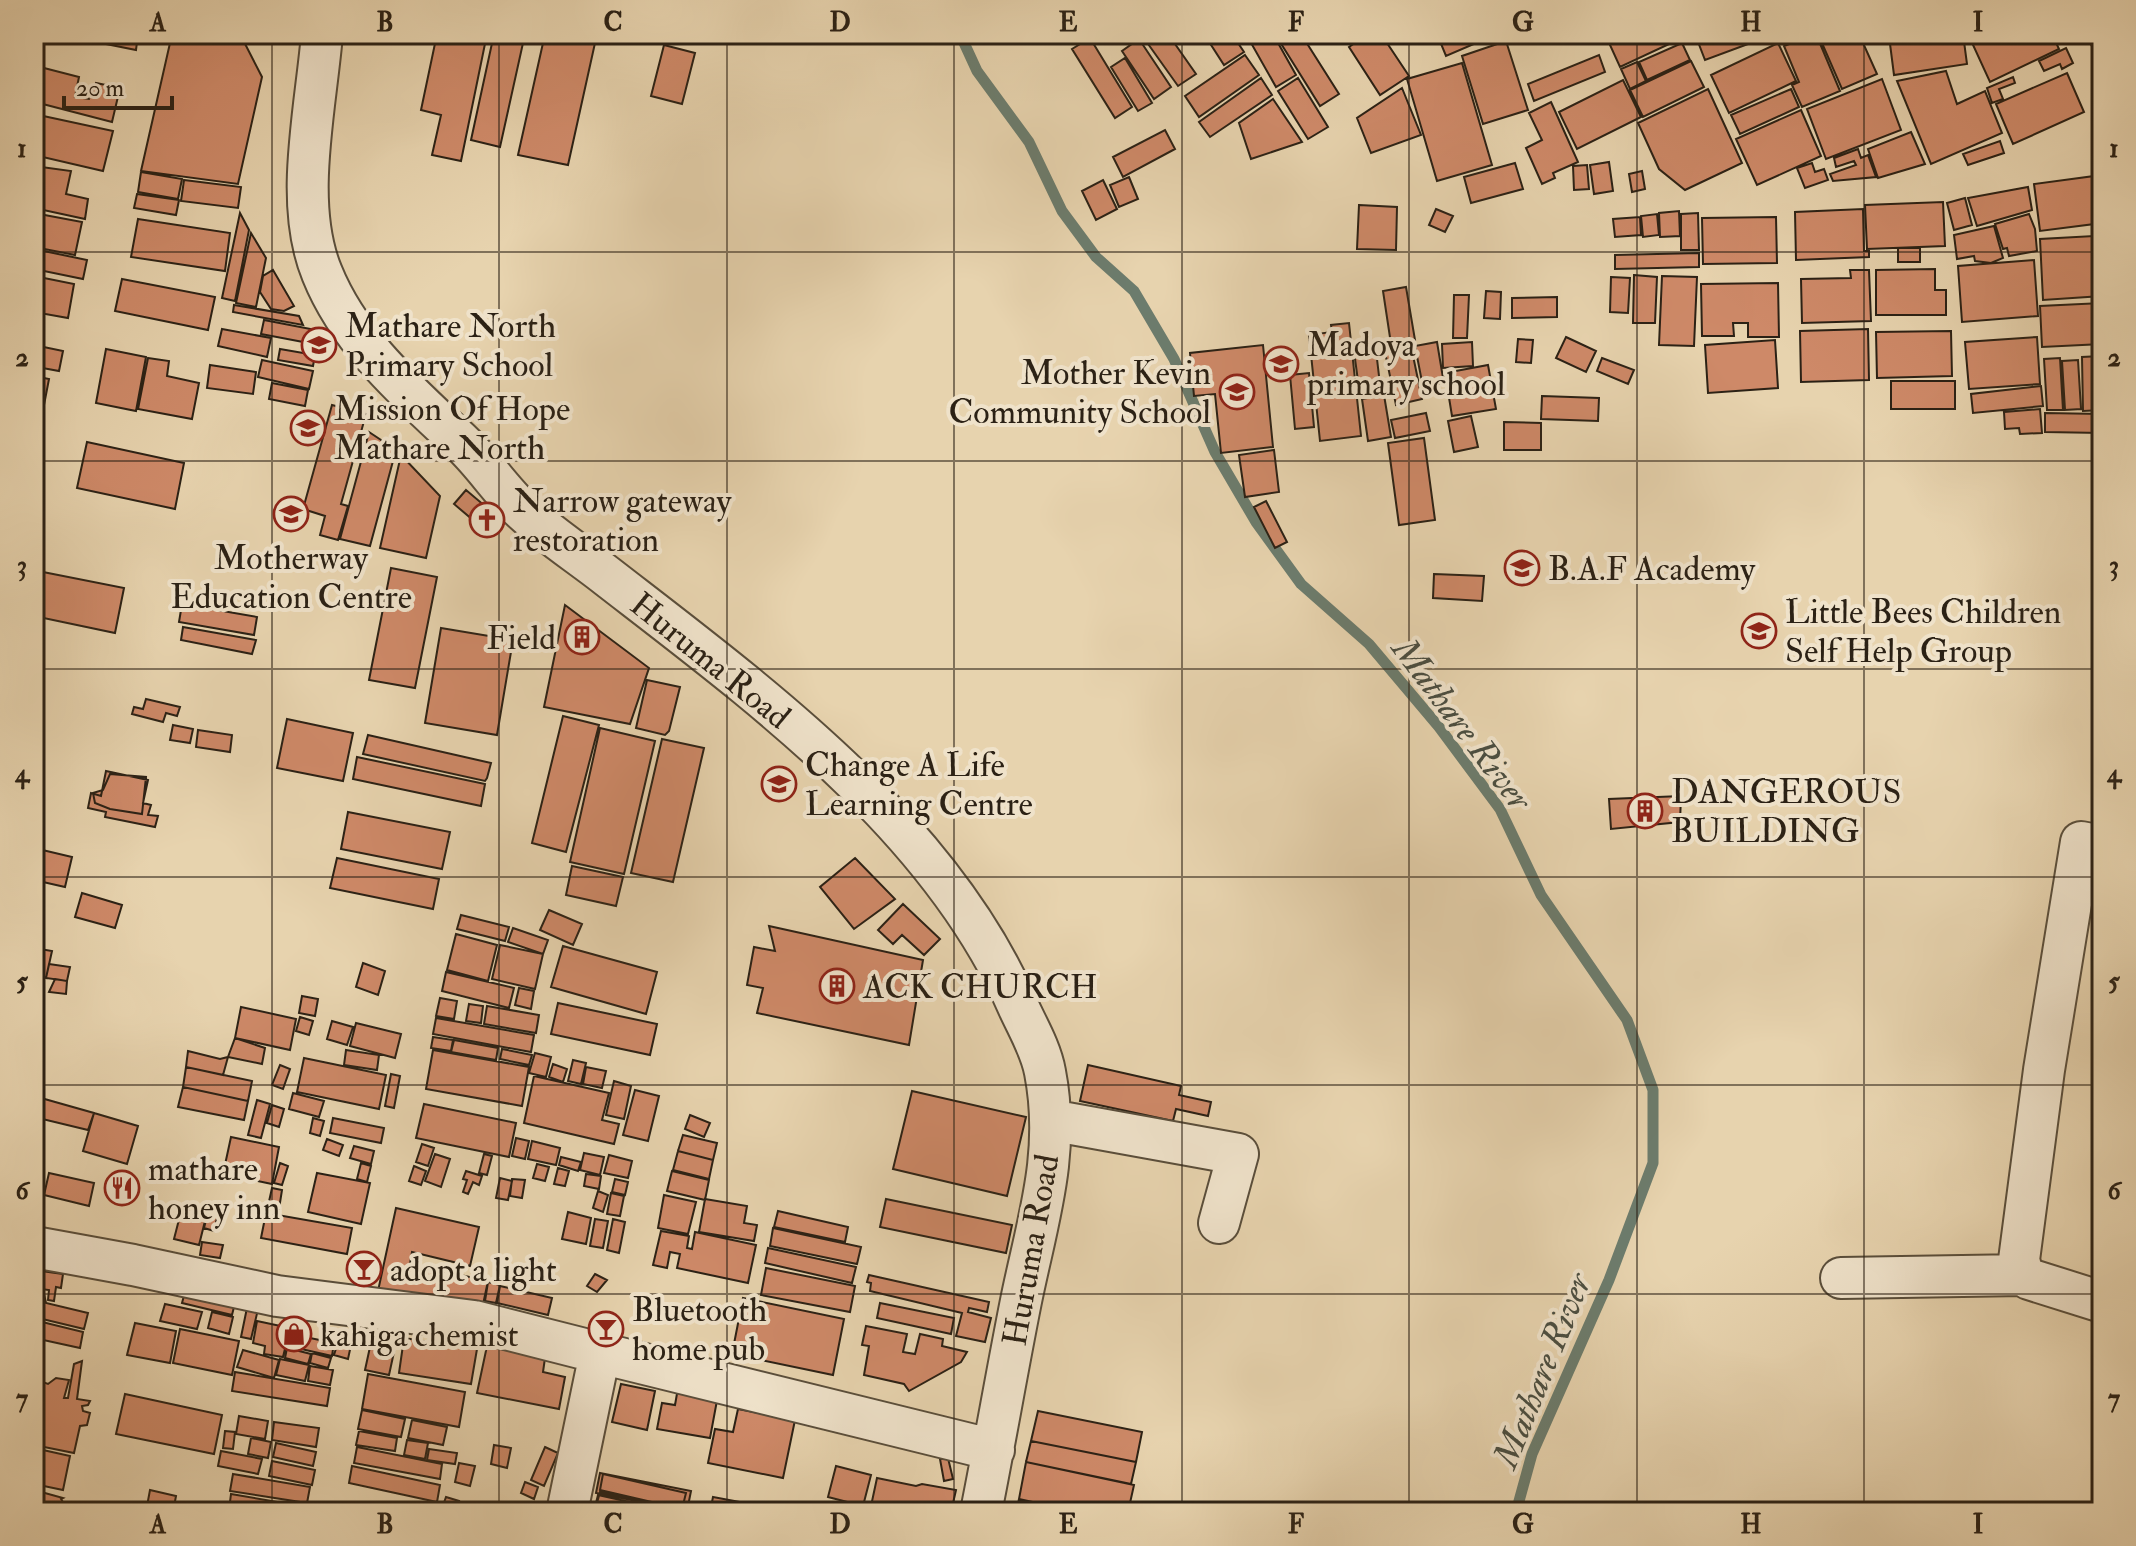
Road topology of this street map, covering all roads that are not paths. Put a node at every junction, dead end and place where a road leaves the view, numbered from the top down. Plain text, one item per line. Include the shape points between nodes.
1 (322, 34) edge
2 (2102, 846) edge
3 (1050, 1120) junction
4 (1219, 1223) dead end
5 (34, 1247) edge
6 (2023, 1275) junction
7 (1841, 1278) dead end
8 (2102, 1302) edge
9 (600, 1353) junction
10 (994, 1450) junction
11 (567, 1512) edge
12 (981, 1512) edge

1 - 3 street, Huruma Road via 308,161 308,217 321,272 357,335 520,508 828,754 920,852 999,963 1045,1067
2 - 6 street via 2081,842 2044,1070 2019,1260
3 - 4 street via 1238,1154
3 - 10 street, Huruma Road via 1049,1173
5 - 9 street via 277,1296 474,1321
6 - 7 street
6 - 8 street
9 - 10 street
9 - 11 street
10 - 12 street, Huruma Road

